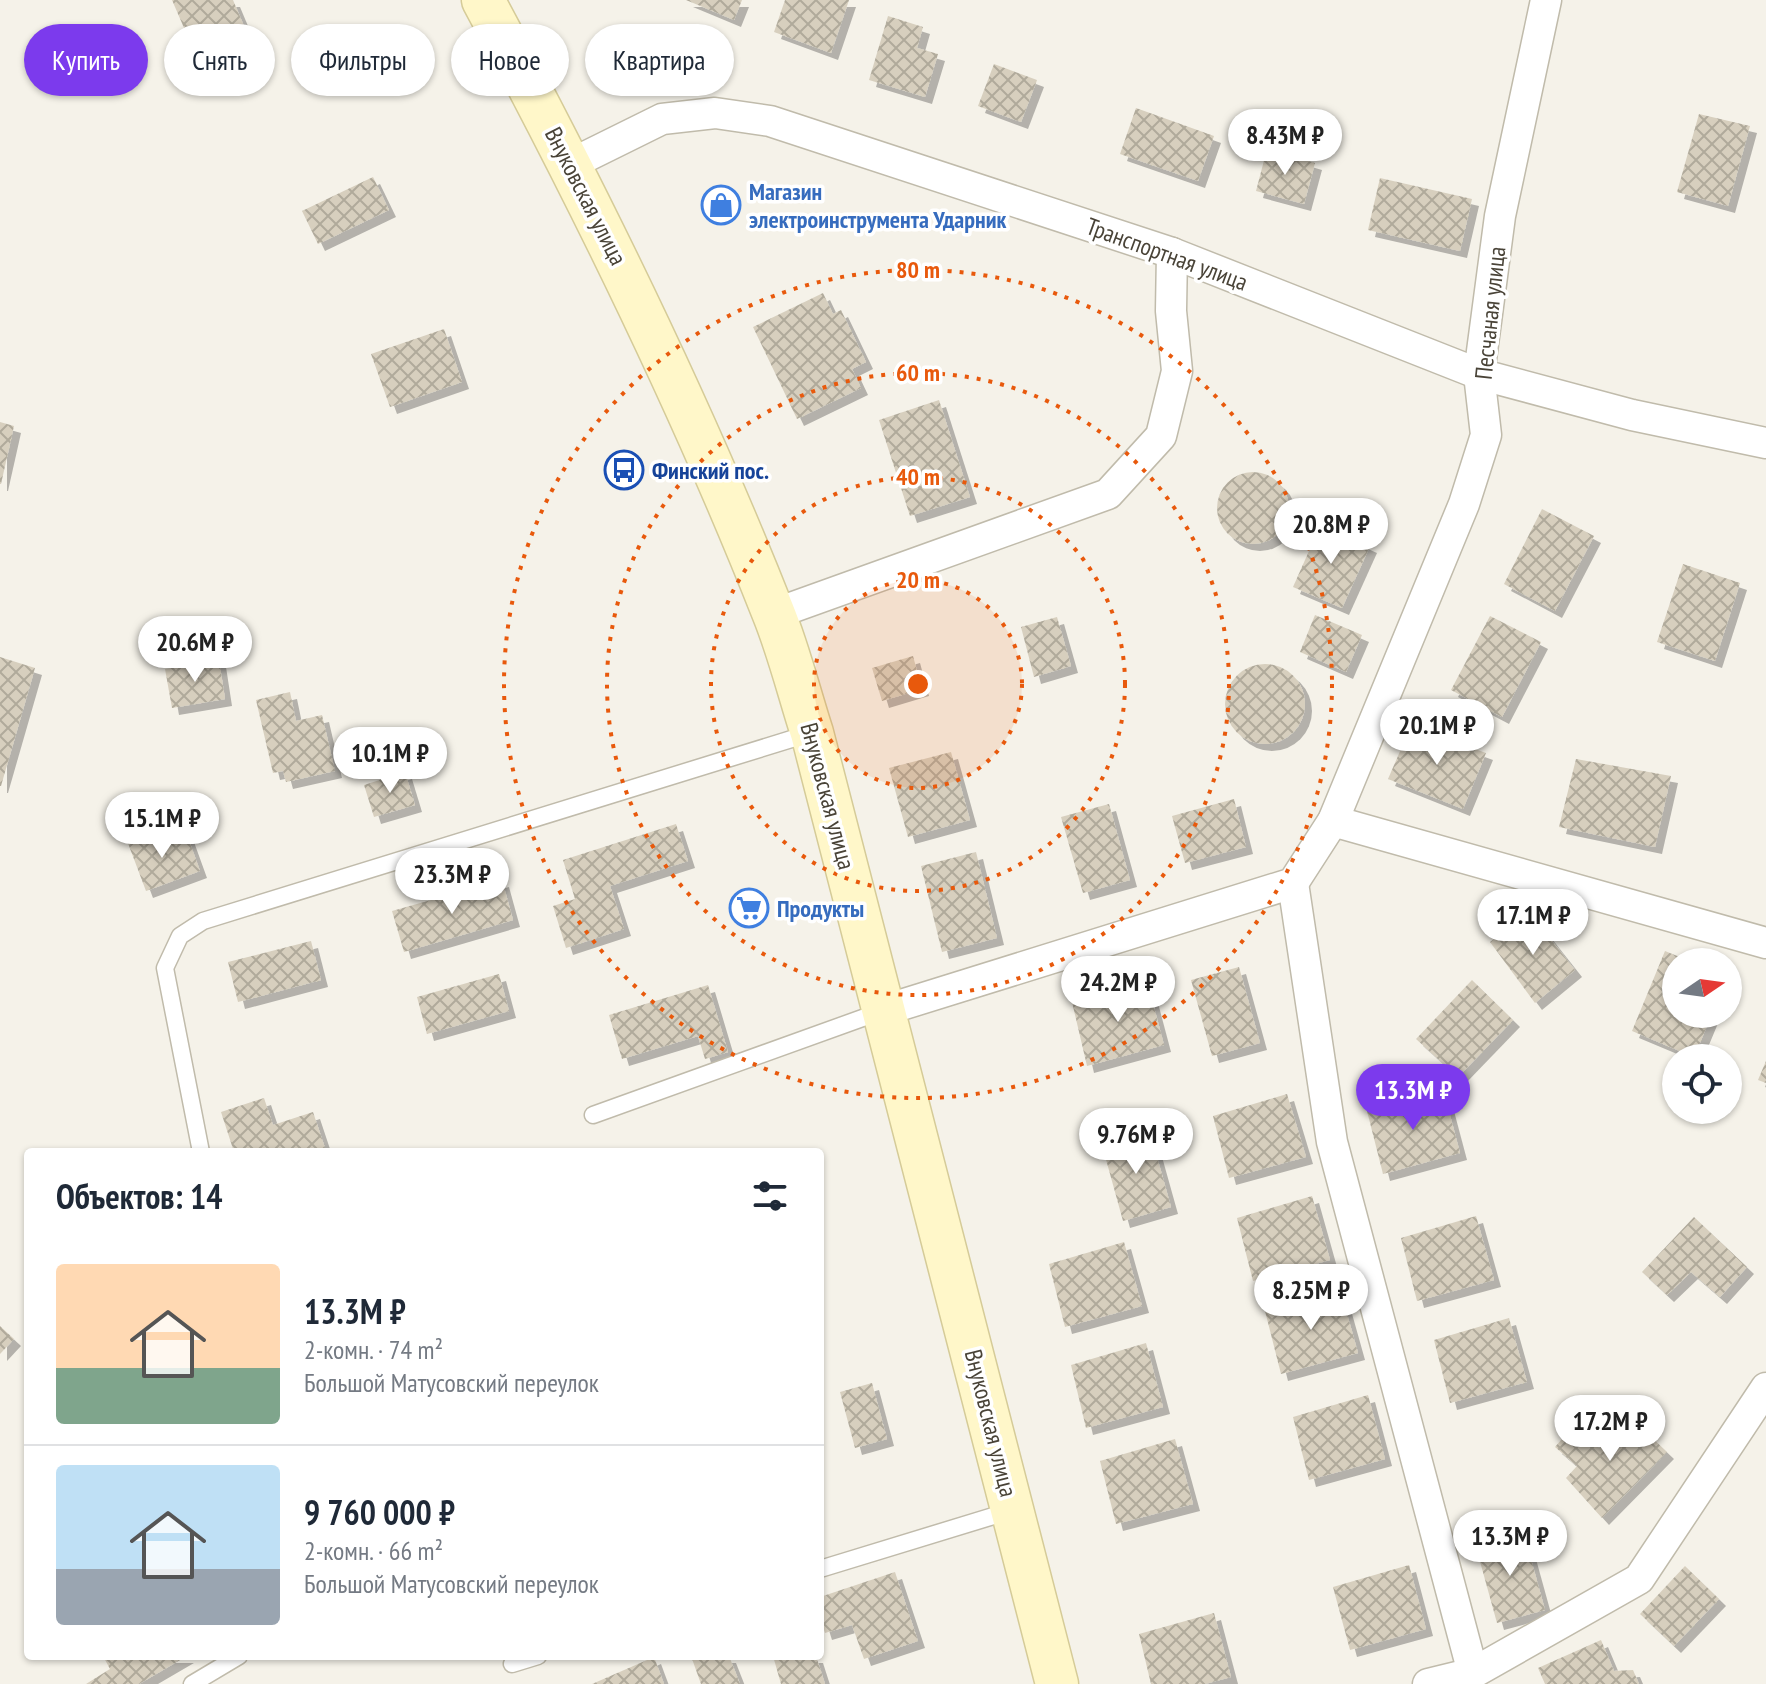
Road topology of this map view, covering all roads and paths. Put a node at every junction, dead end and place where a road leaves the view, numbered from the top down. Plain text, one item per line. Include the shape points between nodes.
1 (483, 0) edge
2 (1546, 0) edge
3 (571, 164) junction
4 (1172, 253) junction
5 (1479, 374) junction
6 (1766, 443) edge
7 (774, 614) junction
8 (812, 733) junction
9 (1333, 821) junction
10 (1293, 883) junction
11 (1766, 943) edge
12 (885, 1010) junction
13 (593, 1115) dead end
14 (200, 1148) edge
15 (1766, 1388) edge
16 (1013, 1510) junction
17 (824, 1568) edge
18 (232, 1660) edge
19 (525, 1660) edge
20 (512, 1664) dead end
21 (1473, 1673) junction
22 (192, 1684) edge
23 (1057, 1684) edge
24 (1428, 1684) edge

1 - 3 main road, Внуковская улица
2 - 5 street, Песчаная улица via 1500,216
3 - 4 street, Транспортная улица via 662,119 715,113 770,121
3 - 7 main road, Внуковская улица via 654,333
4 - 5 street, Транспортная улица
4 - 7 street via 1177,371 1161,436 1108,494
5 - 6 street, Транспортная улица via 1632,415
5 - 9 street, Песчаная улица via 1486,435 1464,504
7 - 8 main road, Внуковская улица
8 - 12 main road, Внуковская улица
8 - 14 lane via 203,921 180,936 165,968
9 - 10 street, Песчаная улица
9 - 11 street
10 - 12 street
10 - 21 street via 1332,1142
12 - 13 lane
12 - 16 main road, Внуковская улица
15 - 21 street via 1639,1579
16 - 17 lane
16 - 23 main road, Внуковская улица
18 - 22 lane
19 - 20 lane
21 - 24 street

